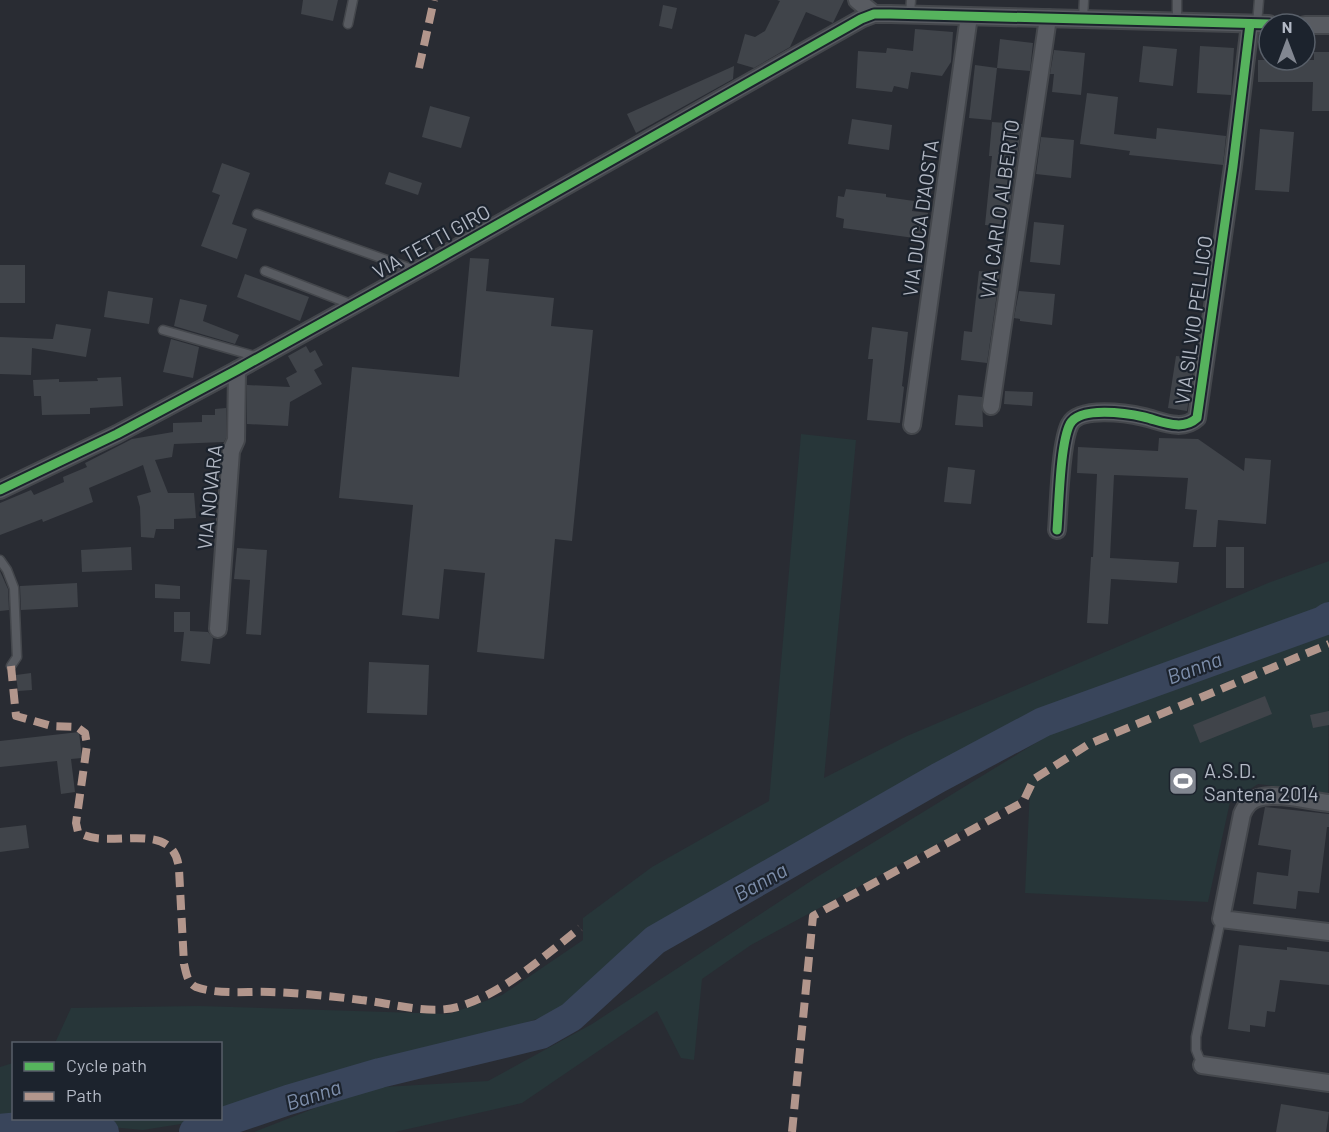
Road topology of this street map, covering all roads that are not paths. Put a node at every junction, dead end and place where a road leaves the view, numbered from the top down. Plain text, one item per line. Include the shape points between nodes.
1 (353, 0) edge
2 (857, 0) edge
3 (1084, 0) edge
4 (1178, 0) edge
5 (910, 7) edge
6 (874, 14) junction
7 (969, 16) junction
8 (1048, 18) junction
9 (1083, 19) junction
10 (1177, 22) junction
11 (348, 24) dead end
12 (1257, 24) edge
13 (1257, 35) edge
14 (257, 214) dead end
15 (264, 271) dead end
16 (417, 271) junction
17 (353, 305) junction
18 (163, 330) dead end
19 (260, 357) junction
20 (237, 370) junction
21 (991, 406) dead end
22 (912, 425) dead end
23 (0, 490) edge
24 (1057, 530) dead end
25 (0, 560) edge
26 (218, 629) dead end
27 (11, 666) dead end
28 (1329, 803) edge
29 (1221, 919) junction
30 (1329, 932) edge
31 (1202, 1065) joint
32 (1329, 1083) edge

1 - 11 lane
2 - 6 street
3 - 9 lane
4 - 10 lane
5 - 6 street
5 - 7 street
6 - 16 street, VIA TETTI GIRO
7 - 8 street
7 - 22 street, VIA DUCA D'AOSTA
8 - 9 street
8 - 21 street, VIA CARLO ALBERTO
9 - 10 street
10 - 12 street
13 - 24 street, VIA SILVIO PELLICO via 1231,178 1197,418 1182,425 1128,414 1075,417 1064,448
14 - 16 lane
15 - 17 lane
16 - 17 street, VIA TETTI GIRO
17 - 19 street, VIA TETTI GIRO
18 - 19 lane
19 - 20 street, VIA TETTI GIRO
20 - 23 street, VIA TETTI GIRO
20 - 26 street, VIA NOVARA via 236,440 231,451
25 - 27 lane via 14,588 18,657
28 - 29 street via 1271,796 1257,798 1247,805
29 - 30 street
29 - 31 lane via 1196,1038
31 - 32 street

